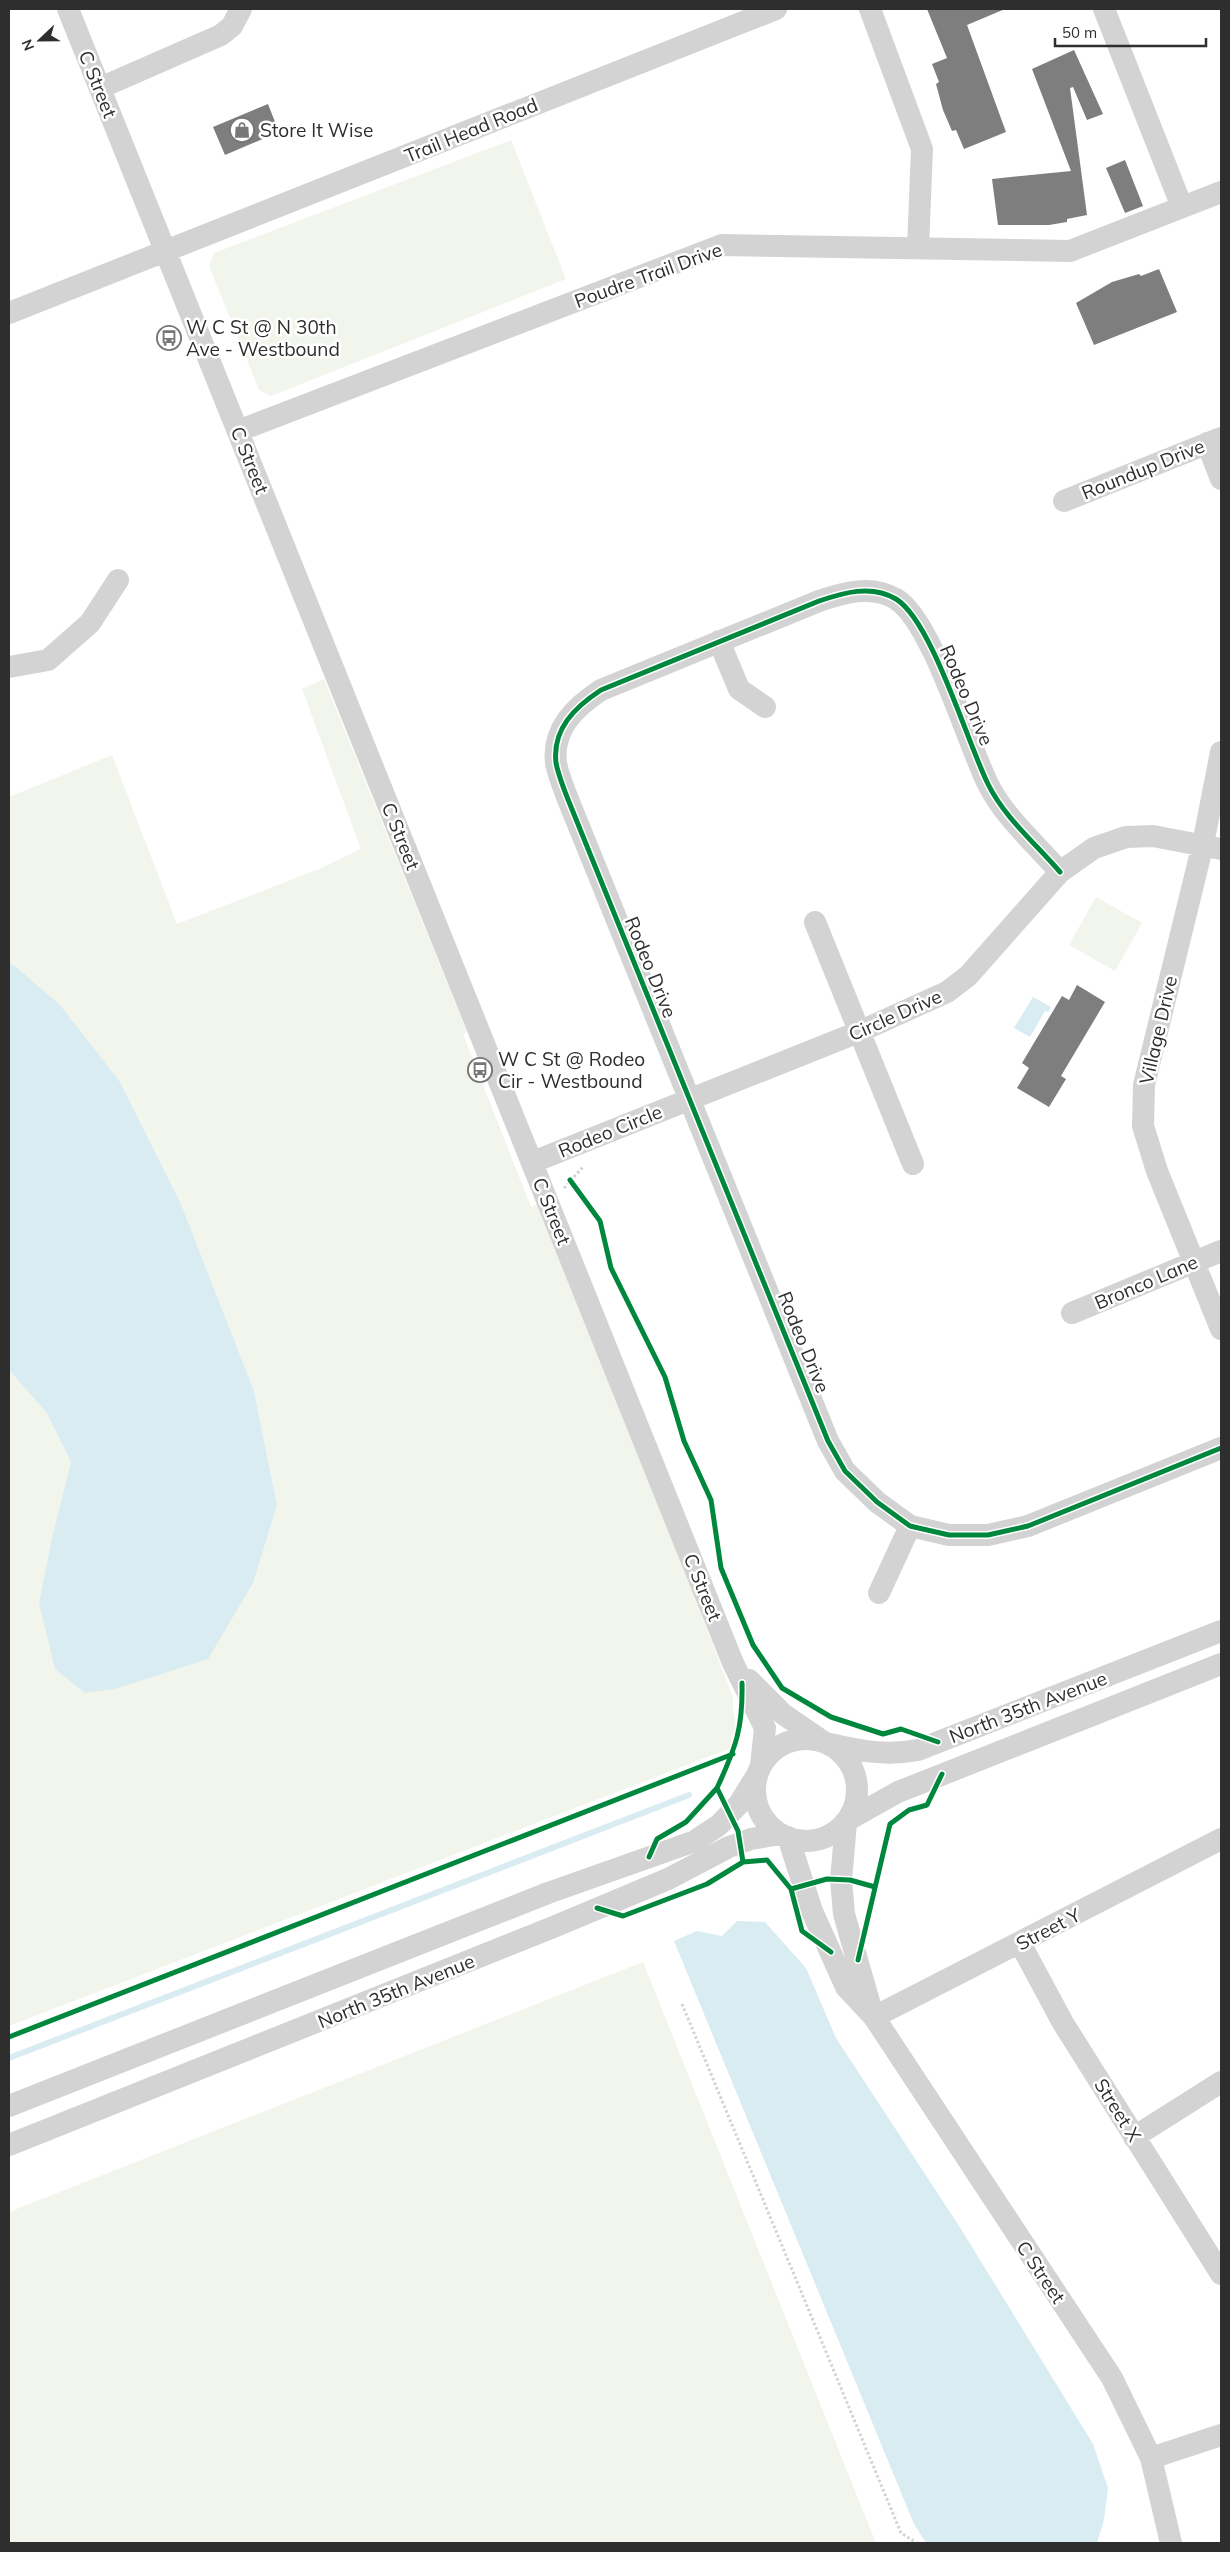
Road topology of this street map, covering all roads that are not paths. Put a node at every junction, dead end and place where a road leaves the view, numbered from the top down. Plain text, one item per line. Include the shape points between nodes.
1 (68, 9) edge
2 (241, 9) edge
3 (776, 9) edge
4 (870, 9) edge
5 (1104, 9) edge
6 (100, 88) junction
7 (1221, 192) edge
8 (1182, 207) junction
9 (918, 248) junction
10 (165, 251) junction
11 (9, 313) edge
12 (238, 431) junction
13 (1214, 441) edge
14 (1221, 479) edge
15 (1064, 501) dead end
16 (118, 580) dead end
17 (719, 641) junction
18 (9, 667) edge
19 (765, 707) dead end
20 (1221, 752) edge
21 (1212, 847) edge
22 (1060, 872) junction
23 (815, 922) dead end
24 (861, 1031) junction
25 (688, 1099) junction
26 (533, 1162) junction
27 (913, 1164) dead end
28 (1221, 1251) edge
29 (1194, 1262) junction
30 (1072, 1313) dead end
31 (1221, 1329) edge
32 (1221, 1448) edge
33 (910, 1526) junction
34 (879, 1593) dead end
35 (1221, 1631) edge
36 (733, 1663) junction
37 (1221, 1664) edge
38 (825, 1742) junction
39 (759, 1770) junction
40 (847, 1821) junction
41 (784, 1836) junction
42 (1221, 1839) edge
43 (1020, 1943) junction
44 (874, 2017) junction
45 (166, 2043) junction
46 (180, 2078) junction
47 (1221, 2082) edge
48 (9, 2106) edge
49 (1134, 2137) junction
50 (9, 2145) edge
51 (1221, 2274) edge
52 (1221, 2435) edge
53 (1151, 2458) junction
54 (1171, 2543) edge

1 - 6 street, C Street
2 - 6 street via 232,26 221,35
3 - 10 street, Trail Head Road
4 - 9 street via 922,150
5 - 8 street
6 - 10 street, C Street
7 - 8 street, Poudre Trail Drive
8 - 9 street, Poudre Trail Drive via 1070,251
9 - 12 street, Poudre Trail Drive via 722,245
10 - 11 street, Trail Head Road
10 - 12 street, C Street
12 - 26 street, C Street
13 - 14 street
13 - 15 street, Roundup Drive
16 - 18 street via 90,623 48,660
17 - 19 street via 739,689
17 - 22 street, Rodeo Drive via 850,592 875,591 896,599 915,618 929,643 988,785
17 - 25 street, Rodeo Drive via 601,690 581,703 561,727 556,753 556,764 567,797
20 - 21 street, Village Drive
21 - 22 street via 1154,836 1126,837 1094,848
21 - 29 street, Village Drive via 1144,1086 1143,1126 1157,1171
22 - 24 street, Circle Drive via 968,976 947,992
23 - 24 street
24 - 25 street, Circle Drive
24 - 27 street
25 - 26 street, Rodeo Circle
25 - 33 street, Rodeo Drive via 837,1460 877,1502
26 - 36 street, C Street
28 - 29 street, Bronco Lane
29 - 30 street, Bronco Lane
29 - 31 street, Village Drive
32 - 33 street, Rodeo Drive via 1028,1526 988,1535 949,1535
33 - 34 street
35 - 38 street, North 35th Avenue via 918,1750 894,1754 860,1751
36 - 38 street, C Street via 783,1714
36 - 39 street, C Street via 765,1728
37 - 40 street, North 35th Avenue via 898,1792
38 - 39 street via 807,1738 786,1742 769,1754
38 - 40 street via 844,1754 854,1769 858,1786 856,1804
39 - 41 street via 755,1789 757,1802 770,1826
39 - 45 street, North 35th Avenue via 739,1804 718,1825 695,1841 548,1893
40 - 41 street via 834,1834 819,1840 803,1841
40 - 44 street, C Street via 840,1880 844,1914
41 - 44 street, C Street via 812,1911 846,1987
41 - 46 street, North 35th Avenue via 751,1839 729,1847 668,1879
42 - 43 street, Street Y
43 - 44 street, Street Y
43 - 49 street, Street X via 1063,2023
44 - 53 street, C Street via 1112,2378
45 - 46 street
45 - 48 street, North 35th Avenue
46 - 50 street, North 35th Avenue
47 - 49 street
49 - 51 street, Street X
52 - 53 street
53 - 54 street, C Street

